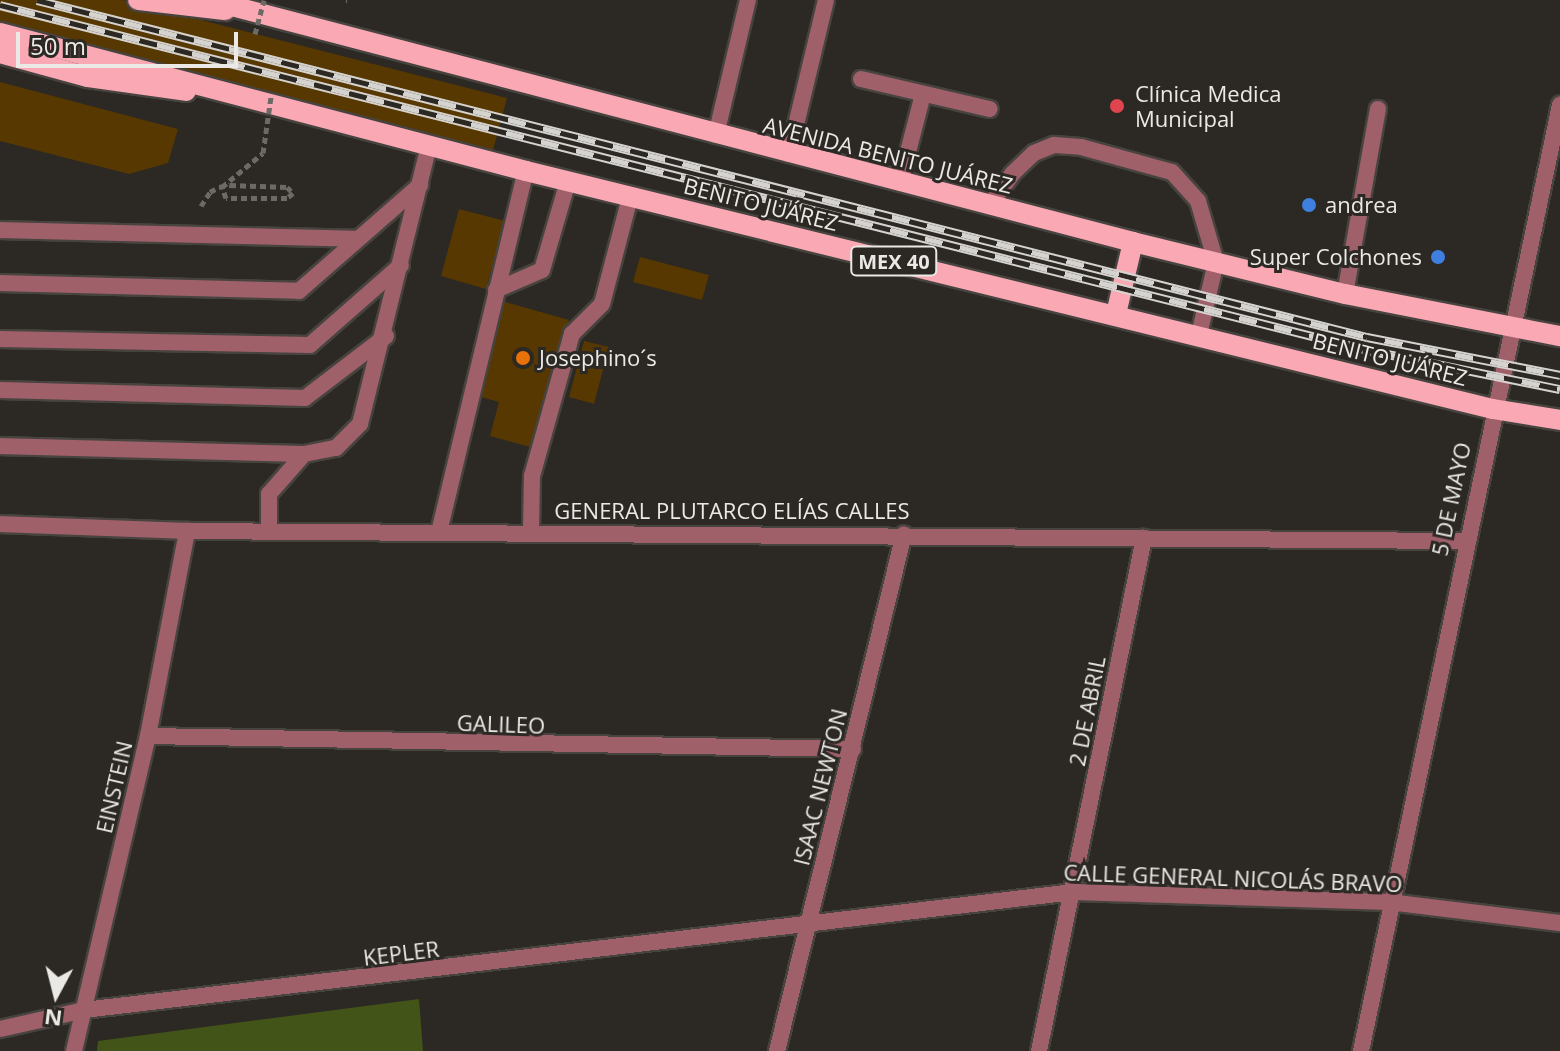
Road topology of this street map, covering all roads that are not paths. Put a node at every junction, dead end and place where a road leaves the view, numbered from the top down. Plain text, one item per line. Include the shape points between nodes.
1 (138, 0) edge
2 (209, 0) edge
3 (236, 0) edge
4 (746, 0) edge
5 (826, 0) edge
6 (260, 6) edge
7 (0, 33) edge
8 (0, 53) edge
9 (861, 79) dead end
10 (230, 93) junction
11 (923, 94) junction
12 (1560, 105) edge
13 (990, 109) dead end
14 (1378, 109) dead end
15 (716, 135) junction
16 (429, 145) junction
17 (789, 154) junction
18 (526, 171) junction
19 (568, 181) junction
20 (900, 183) junction
21 (420, 185) junction
22 (630, 197) junction
23 (989, 206) junction
24 (0, 230) edge
25 (357, 239) junction
26 (1133, 242) junction
27 (1216, 262) junction
28 (401, 265) junction
29 (0, 283) edge
30 (496, 290) junction
31 (1345, 294) junction
32 (1116, 314) junction
33 (1511, 329) junction
34 (1199, 335) junction
35 (386, 336) junction
36 (1560, 336) edge
37 (0, 339) edge
38 (0, 390) edge
39 (1493, 409) junction
40 (1560, 420) edge
41 (0, 446) edge
42 (304, 454) junction
43 (0, 524) edge
44 (187, 531) junction
45 (269, 531) junction
46 (439, 532) junction
47 (531, 532) junction
48 (904, 534) junction
49 (1144, 538) junction
50 (1465, 541) junction
51 (148, 736) junction
52 (853, 749) junction
53 (1074, 892) junction
54 (1389, 902) junction
55 (809, 922) junction
56 (1560, 923) edge
57 (84, 1010) junction
58 (0, 1029) edge
59 (74, 1051) edge
60 (777, 1051) edge
61 (1039, 1051) edge
62 (1361, 1051) edge

1 - 6 main road
2 - 6 main road, AVENIDA BENITO JUÁREZ
3 - 6 main road
4 - 15 street
5 - 17 street
6 - 15 main road, AVENIDA BENITO JUÁREZ
7 - 10 main road, BENITO JUÁREZ / MEX 40
8 - 10 main road via 128,85
9 - 11 street
10 - 16 main road, BENITO JUÁREZ / MEX 40
11 - 13 street
11 - 20 street
12 - 33 street, 5 DE MAYO
14 - 31 street
15 - 17 main road, AVENIDA BENITO JUÁREZ
16 - 18 main road, BENITO JUÁREZ / MEX 40
16 - 21 street
17 - 20 main road, AVENIDA BENITO JUÁREZ
18 - 19 main road, BENITO JUÁREZ / MEX 40
18 - 30 street
19 - 22 main road, BENITO JUÁREZ / MEX 40
19 - 30 street via 542,270
20 - 23 main road, AVENIDA BENITO JUÁREZ
21 - 25 street
21 - 28 street
22 - 32 main road, BENITO JUÁREZ / MEX 40
22 - 47 street via 602,304 572,334 532,476
23 - 26 main road, AVENIDA BENITO JUÁREZ
23 - 27 street via 1034,153 1054,145 1081,147 1172,172 1189,185
24 - 25 street
25 - 29 street via 299,291
26 - 27 main road, AVENIDA BENITO JUÁREZ
26 - 32 main road
27 - 31 main road, AVENIDA BENITO JUÁREZ
27 - 34 street
28 - 35 street
28 - 37 street via 310,345
30 - 46 street
31 - 33 main road, AVENIDA BENITO JUÁREZ
32 - 34 main road, BENITO JUÁREZ / MEX 40
33 - 36 main road, AVENIDA BENITO JUÁREZ
33 - 39 street, 5 DE MAYO
34 - 39 main road, BENITO JUÁREZ / MEX 40
35 - 38 street via 305,398
35 - 42 street via 360,424 336,448
39 - 40 main road, BENITO JUÁREZ / MEX 40
39 - 50 street, 5 DE MAYO
41 - 42 street
42 - 45 street via 269,494
43 - 44 street, GENERAL PLUTARCO ELÍAS CALLES
44 - 45 street, GENERAL PLUTARCO ELÍAS CALLES
44 - 51 street, EINSTEIN
45 - 46 street, GENERAL PLUTARCO ELÍAS CALLES
46 - 47 street, GENERAL PLUTARCO ELÍAS CALLES
47 - 48 street, GENERAL PLUTARCO ELÍAS CALLES
48 - 49 street, GENERAL PLUTARCO ELÍAS CALLES
48 - 52 street, ISAAC NEWTON
49 - 50 street, GENERAL PLUTARCO ELÍAS CALLES
49 - 53 street, 2 DE ABRIL
50 - 54 street, 5 DE MAYO
51 - 52 street, GALILEO via 548,748
51 - 57 street, EINSTEIN
52 - 55 street, ISAAC NEWTON
53 - 54 street, CALLE GENERAL NICOLÁS BRAVO
53 - 55 street, CALLE GENERAL NICOLÁS BRAVO
53 - 61 street, 2 DE ABRIL
54 - 56 street, CALLE GENERAL NICOLÁS BRAVO
54 - 62 street, 5 DE MAYO
55 - 57 street, KEPLER
55 - 60 street, ISAAC NEWTON
57 - 58 street, KEPLER
57 - 59 street, EINSTEIN

